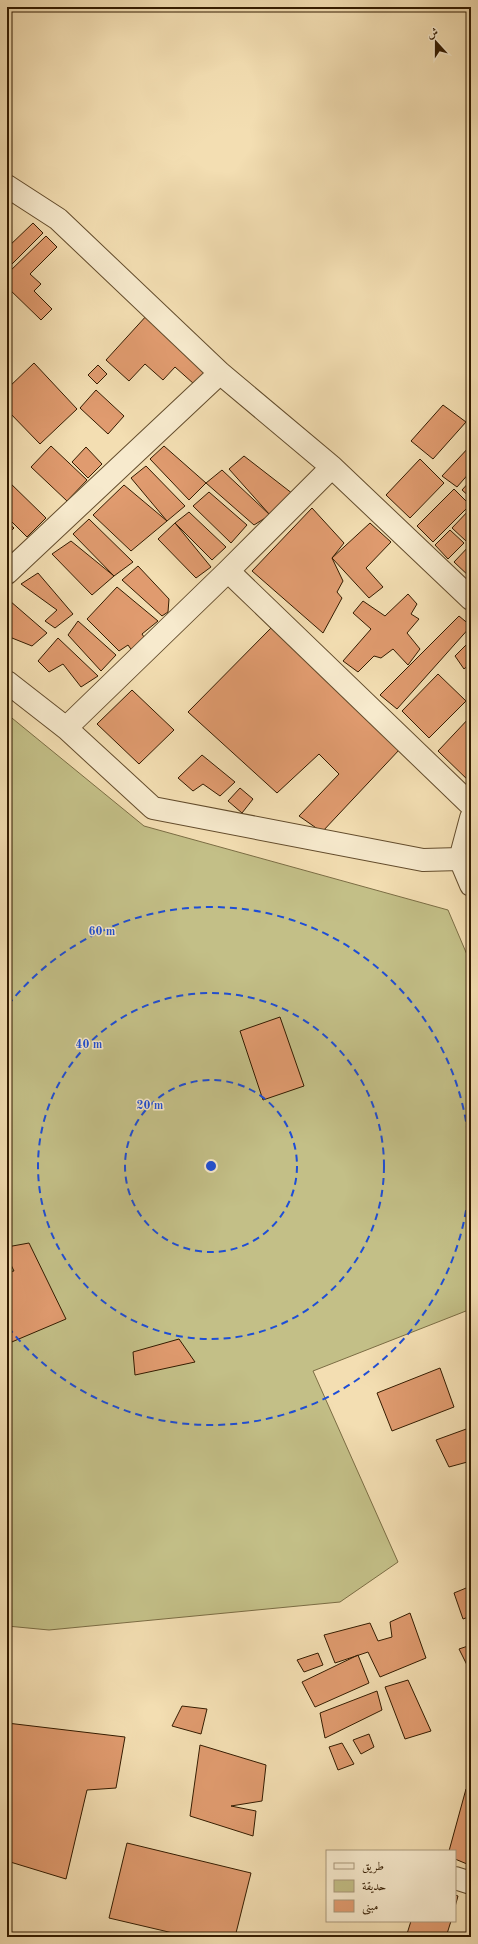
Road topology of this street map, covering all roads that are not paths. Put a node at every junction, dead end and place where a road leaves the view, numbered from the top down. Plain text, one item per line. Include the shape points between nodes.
1 (7, 186) edge
2 (220, 373) junction
3 (332, 467) junction
4 (228, 572) junction
5 (7, 573) edge
6 (471, 599) edge
7 (7, 682) edge
8 (66, 728) junction
9 (471, 805) edge
10 (471, 818) edge
11 (460, 859) junction
12 (471, 885) edge
13 (456, 1878) edge
14 (471, 1883) edge

1 - 2 street via 58,219
2 - 3 street
2 - 5 street
3 - 4 street
3 - 6 street
4 - 8 street
4 - 9 street
7 - 8 street
8 - 11 street via 154,808 423,860
10 - 11 street
11 - 12 street
13 - 14 street

